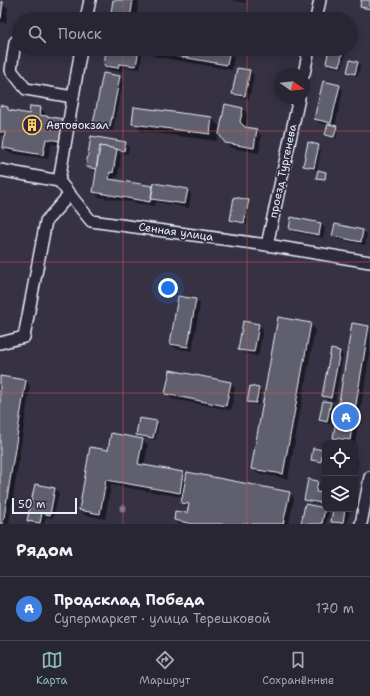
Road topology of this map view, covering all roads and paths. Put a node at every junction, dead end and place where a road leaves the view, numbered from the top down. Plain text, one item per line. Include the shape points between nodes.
1 (90, 0) edge
2 (320, 0) edge
3 (87, 12) edge
4 (317, 12) edge
5 (14, 56) edge
6 (80, 56) edge
7 (308, 56) edge
8 (305, 68) edge
9 (73, 97) junction
10 (298, 104) edge
11 (0, 170) edge
12 (59, 181) junction
13 (70, 194) junction
14 (267, 244) junction
15 (370, 262) edge
16 (0, 343) edge
17 (370, 477) edge
18 (361, 524) edge

1 - 3 street
2 - 4 street
5 - 9 street via 12,70 26,89
6 - 9 street
7 - 8 street
9 - 12 street
10 - 14 street, проезд Тургенева
11 - 12 street
12 - 13 street, Сенная улица
13 - 14 street, Сенная улица via 91,220
13 - 16 street via 46,221 24,337
14 - 15 street, Сенная улица
17 - 18 street

